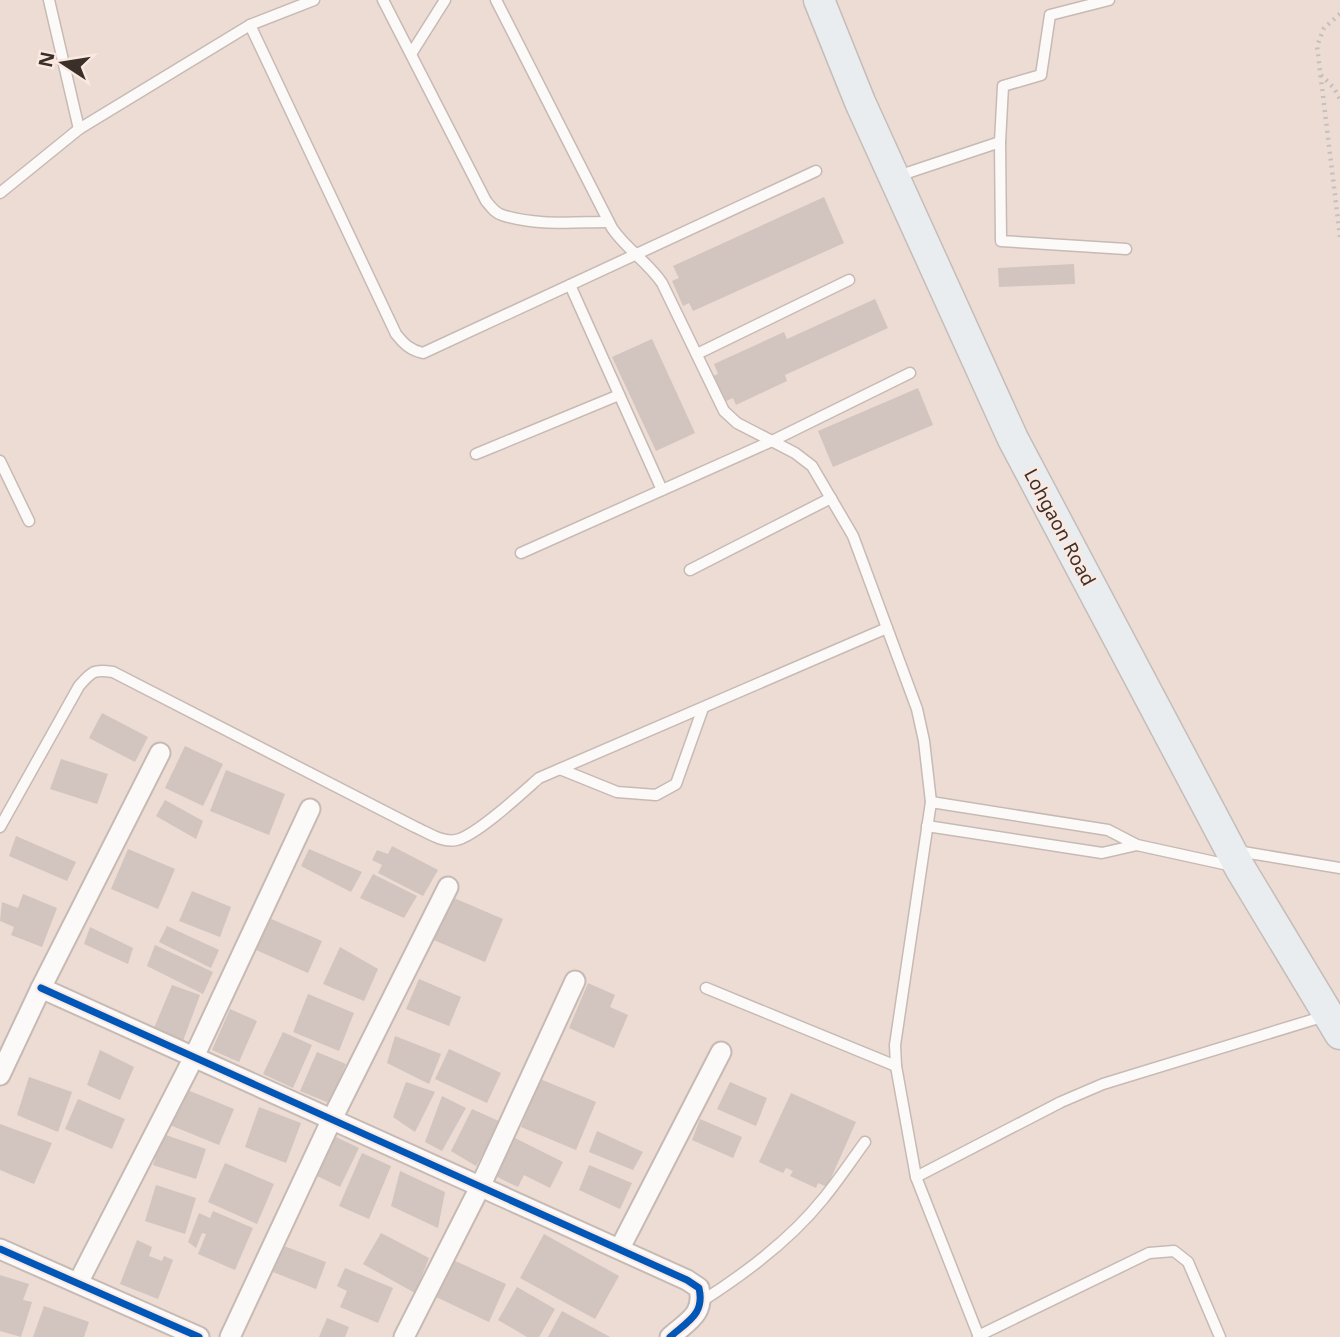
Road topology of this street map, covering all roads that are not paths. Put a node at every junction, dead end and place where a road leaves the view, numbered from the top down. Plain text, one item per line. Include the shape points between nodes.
1 (49, 0) edge
2 (314, 0) edge
3 (383, 0) edge
4 (446, 0) edge
5 (496, 0) edge
6 (819, 0) edge
7 (1109, 0) edge
8 (250, 25) junction
9 (411, 54) junction
10 (79, 129) junction
11 (1000, 142) junction
12 (816, 171) dead end
13 (894, 177) junction
14 (0, 193) edge
15 (608, 222) junction
16 (1126, 249) dead end
17 (637, 255) junction
18 (849, 280) dead end
19 (570, 285) junction
20 (697, 355) junction
21 (911, 373) dead end
22 (620, 395) junction
23 (772, 441) junction
24 (476, 454) dead end
25 (0, 461) edge
26 (662, 489) junction
27 (831, 498) junction
28 (29, 521) dead end
29 (521, 553) dead end
30 (690, 570) dead end
31 (887, 628) junction
32 (703, 708) junction
33 (160, 753) dead end
34 (560, 769) junction
35 (930, 802) junction
36 (310, 809) dead end
37 (927, 826) junction
38 (0, 827) edge
39 (1137, 845) junction
40 (1236, 859) junction
41 (1340, 868) edge
42 (448, 887) dead end
43 (575, 981) dead end
44 (41, 988) junction
45 (706, 988) dead end
46 (1334, 1024) edge
47 (721, 1052) dead end
48 (193, 1059) junction
49 (896, 1066) junction
50 (1, 1069) edge
51 (331, 1121) junction
52 (865, 1142) dead end
53 (916, 1177) junction
54 (480, 1187) junction
55 (620, 1248) junction
56 (0, 1249) edge
57 (78, 1283) junction
58 (702, 1301) junction
59 (979, 1336) edge
60 (199, 1337) edge
61 (230, 1337) edge
62 (404, 1337) edge
63 (670, 1337) edge
64 (1220, 1337) edge

1 - 10 lane
2 - 8 lane
3 - 9 lane
4 - 9 lane
5 - 15 lane
6 - 13 main road, Lohgaon Road
7 - 11 lane via 1050,15 1041,75 1003,86
8 - 10 lane
8 - 19 lane via 405,345 423,353
9 - 15 lane via 494,210 539,222
10 - 14 lane
11 - 13 lane
11 - 16 lane via 1001,241
12 - 17 lane
13 - 40 main road, Lohgaon Road via 1013,439
15 - 17 lane
17 - 19 lane
17 - 20 lane via 662,283
18 - 20 lane
19 - 22 lane
20 - 23 lane via 724,411
21 - 23 lane
22 - 24 lane
22 - 26 lane
23 - 26 lane
23 - 27 lane via 812,467
25 - 28 lane
26 - 29 lane
27 - 30 lane
27 - 31 lane via 853,536
31 - 32 lane
31 - 35 lane via 917,709
32 - 34 lane
32 - 34 lane via 676,784 656,795 617,792
33 - 44 street
34 - 38 lane via 539,778 467,835 454,840 440,838 113,672 97,670 79,686
35 - 37 lane
35 - 39 lane via 1108,830
36 - 48 street
37 - 39 lane via 1102,853
37 - 49 lane via 895,1045
39 - 40 lane
40 - 41 lane
40 - 46 main road, Lohgaon Road
42 - 51 street
43 - 54 street
44 - 48 street
44 - 50 street
45 - 49 lane
46 - 53 lane via 1103,1084
47 - 55 street
48 - 51 street
48 - 57 street
49 - 53 lane
51 - 54 street
51 - 61 street
52 - 58 lane via 822,1200 785,1239
53 - 59 lane
54 - 55 street
54 - 62 street
55 - 58 street via 693,1284
56 - 57 street
57 - 60 street
58 - 63 street via 696,1315
59 - 64 lane via 1149,1254 1174,1251 1188,1262

